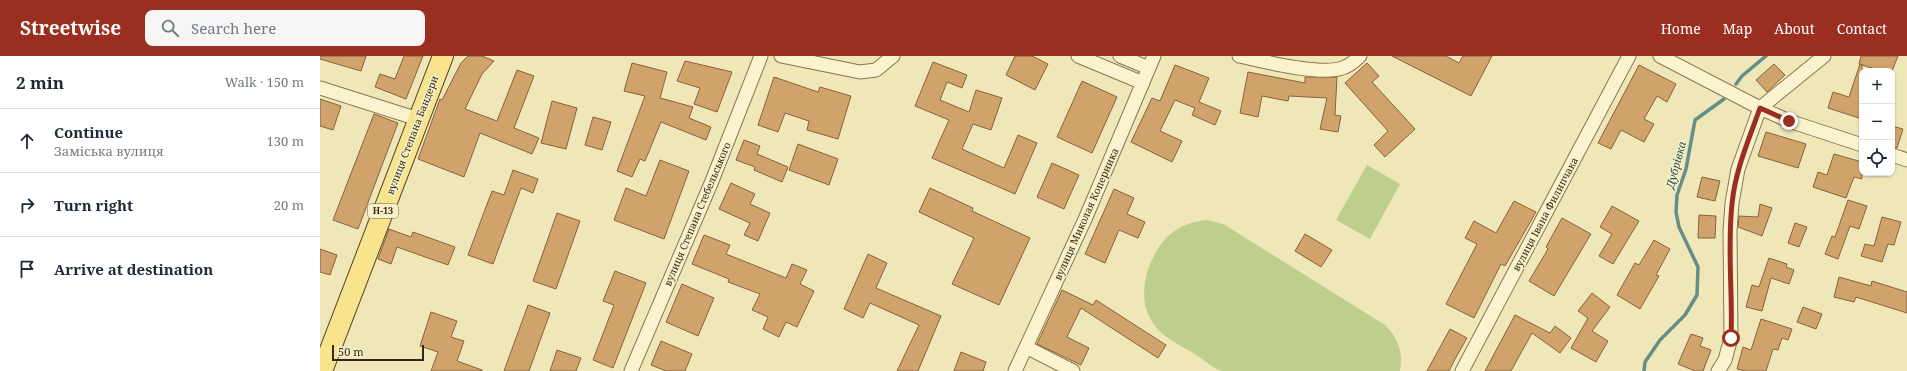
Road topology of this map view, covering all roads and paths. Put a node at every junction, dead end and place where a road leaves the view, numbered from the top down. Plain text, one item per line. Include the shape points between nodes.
1 (443, 56) edge
2 (761, 56) edge
3 (781, 56) edge
4 (894, 56) edge
5 (1078, 56) edge
6 (1120, 56) edge
7 (1154, 56) edge
8 (1239, 56) edge
9 (1360, 56) edge
10 (1629, 56) edge
11 (1660, 56) edge
12 (1824, 56) edge
13 (1149, 68) junction
14 (1143, 83) junction
15 (320, 88) edge
16 (1760, 108) junction
17 (418, 119) junction
18 (1859, 144) edge
19 (1895, 156) edge
20 (1907, 160) edge
21 (1026, 346) junction
22 (325, 368) edge
23 (631, 371) edge
24 (1015, 371) edge
25 (1073, 371) edge
26 (1462, 371) edge
27 (1718, 371) edge

1 - 17 main road, вулиця Степана Бандери / Н-13
2 - 23 street, вулиця Степана Стебельського via 712,180
3 - 4 street via 860,72 876,70
5 - 14 street
6 - 13 street
7 - 13 street, вулиця Миколая Коперника
8 - 9 street via 1329,70 1344,68
10 - 26 street, вулиця Івана Филипчака
11 - 16 street
12 - 16 street
13 - 14 street, вулиця Миколая Коперника
14 - 21 street, вулиця Миколая Коперника via 1086,217
15 - 17 street
16 - 18 street via 1789,121
16 - 27 street via 1738,169 1732,203 1731,338 1725,360
17 - 22 main road, вулиця Степана Бандери / Н-13
19 - 20 street
21 - 24 street, вулиця Миколая Коперника
21 - 25 street

